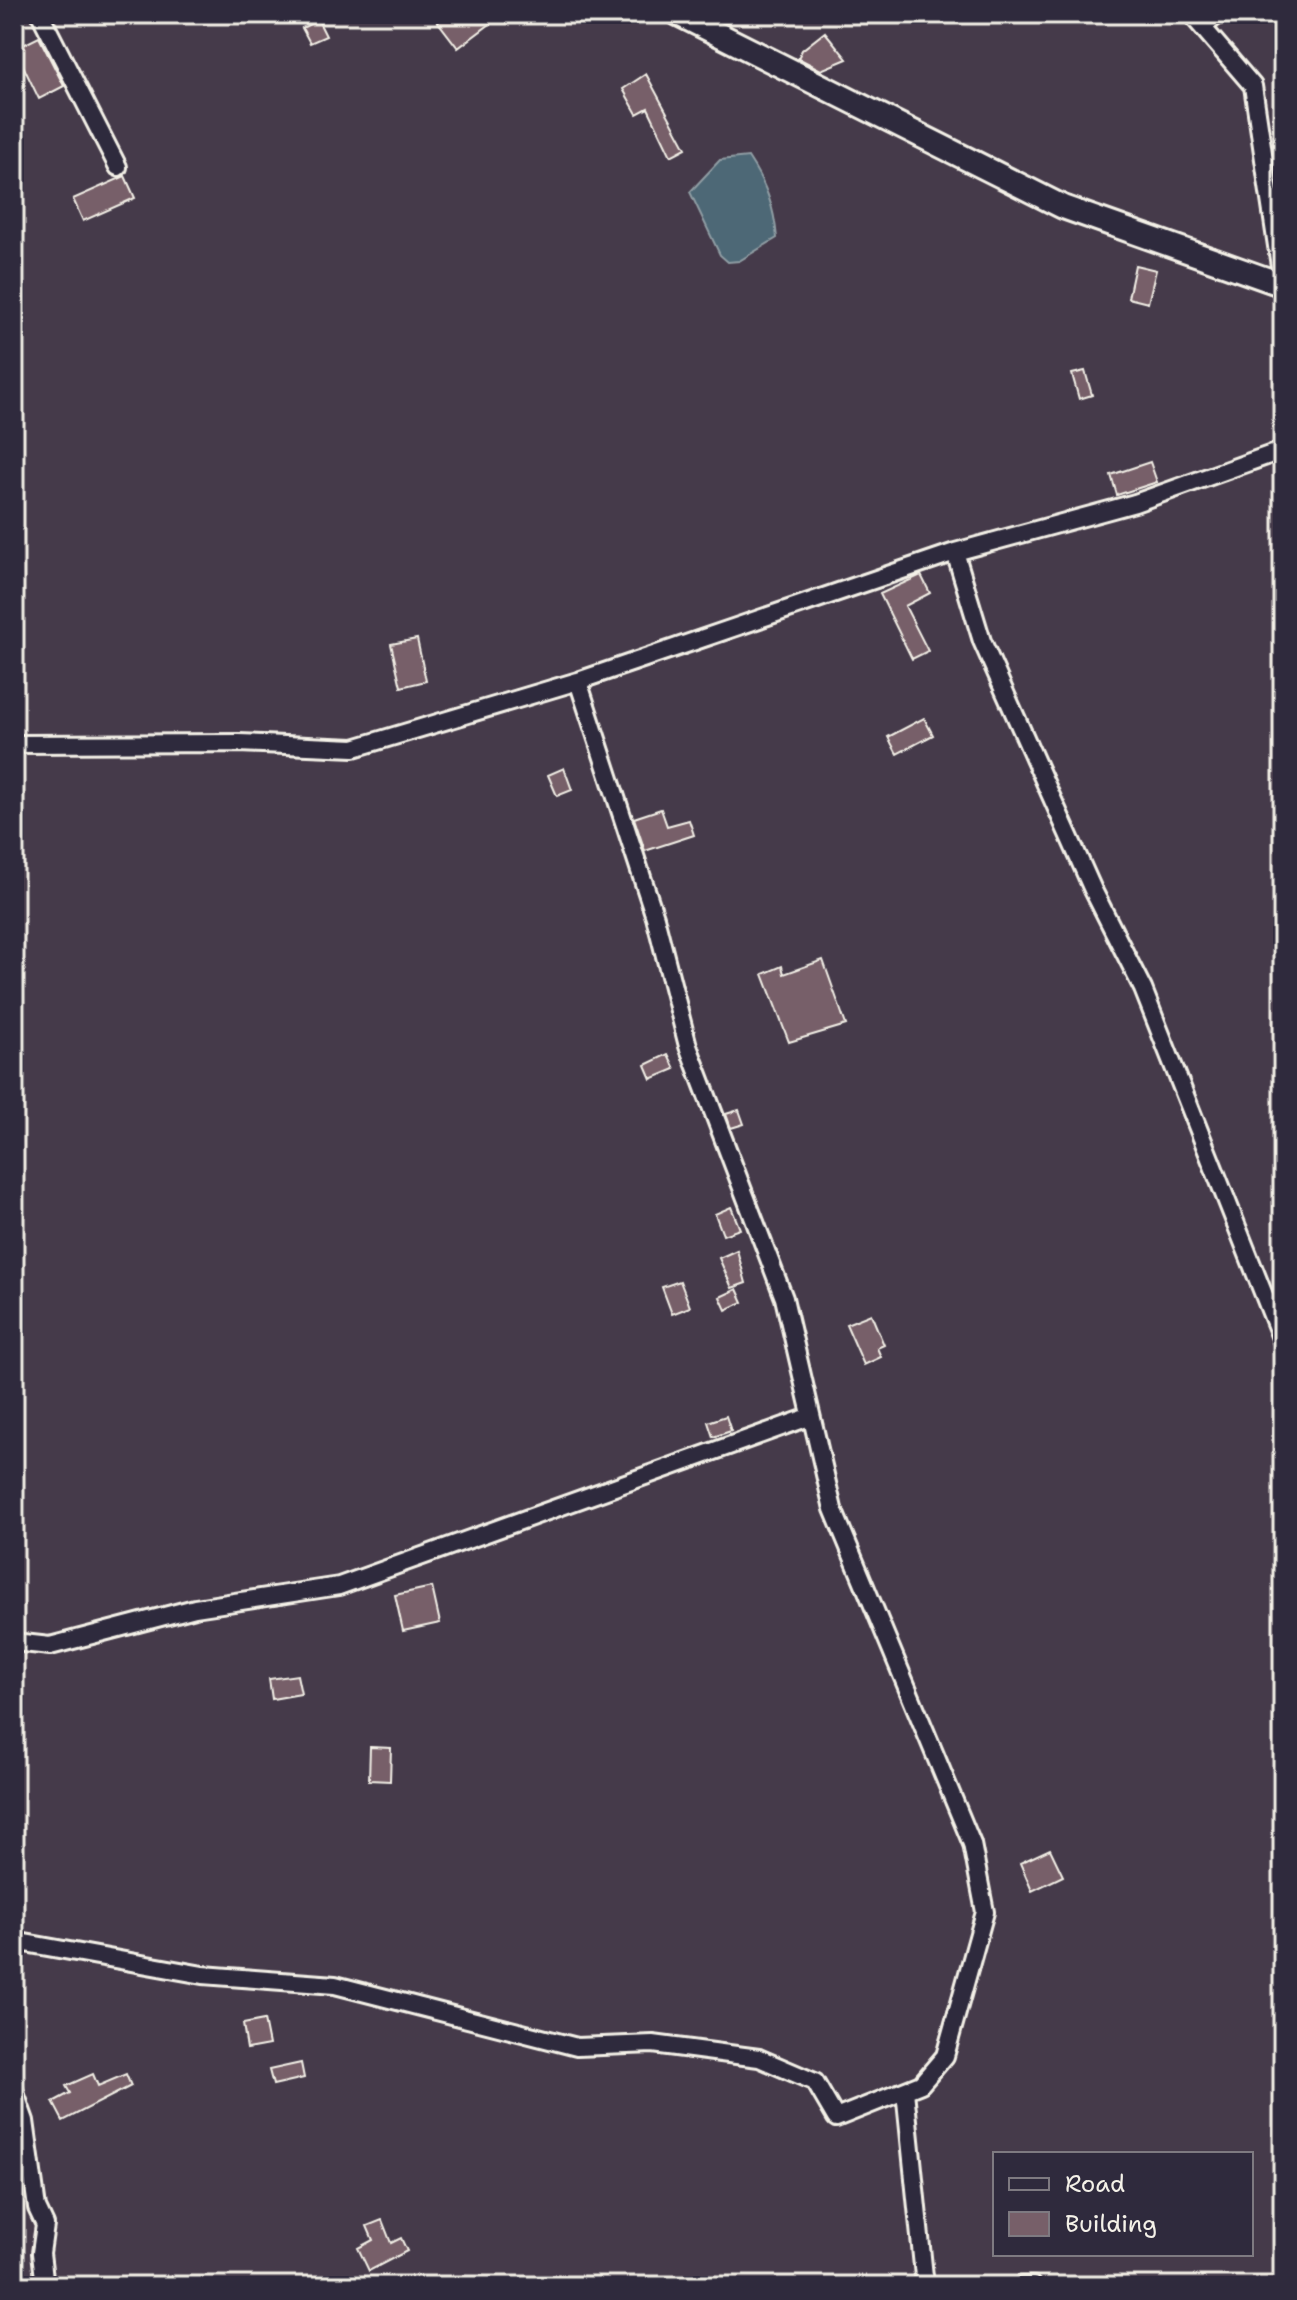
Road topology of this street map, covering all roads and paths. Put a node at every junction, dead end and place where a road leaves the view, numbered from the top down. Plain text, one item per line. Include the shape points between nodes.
1 (40, 14) edge
2 (678, 14) edge
3 (1191, 14) edge
4 (1219, 14) edge
5 (1203, 26) junction
6 (118, 167) dead end
7 (1283, 285) edge
8 (1283, 450) edge
9 (955, 552) junction
10 (578, 681) junction
11 (14, 744) edge
12 (1283, 1343) edge
13 (809, 1417) junction
14 (14, 1642) edge
15 (14, 1941) edge
16 (14, 2090) edge
17 (905, 2091) junction
18 (45, 2286) edge
19 (925, 2286) edge
20 (1022, 2286) edge
21 (1033, 2286) edge

1 - 6 street
2 - 7 main road via 1063,207
3 - 5 street
4 - 5 street
5 - 7 street via 1253,86
8 - 9 street via 1135,503
9 - 10 street
9 - 12 street via 982,641 1143,989
10 - 11 street via 354,748
10 - 13 street via 655,917 688,1046 784,1298
13 - 14 street via 339,1586 195,1608 50,1646
13 - 17 street via 833,1509 972,1844 985,1912 945,2056 921,2084
15 - 17 street via 203,1975 335,1985 577,2047 653,2044 759,2058 815,2082 836,2118
16 - 18 street via 45,2225
17 - 19 street
20 - 21 street

